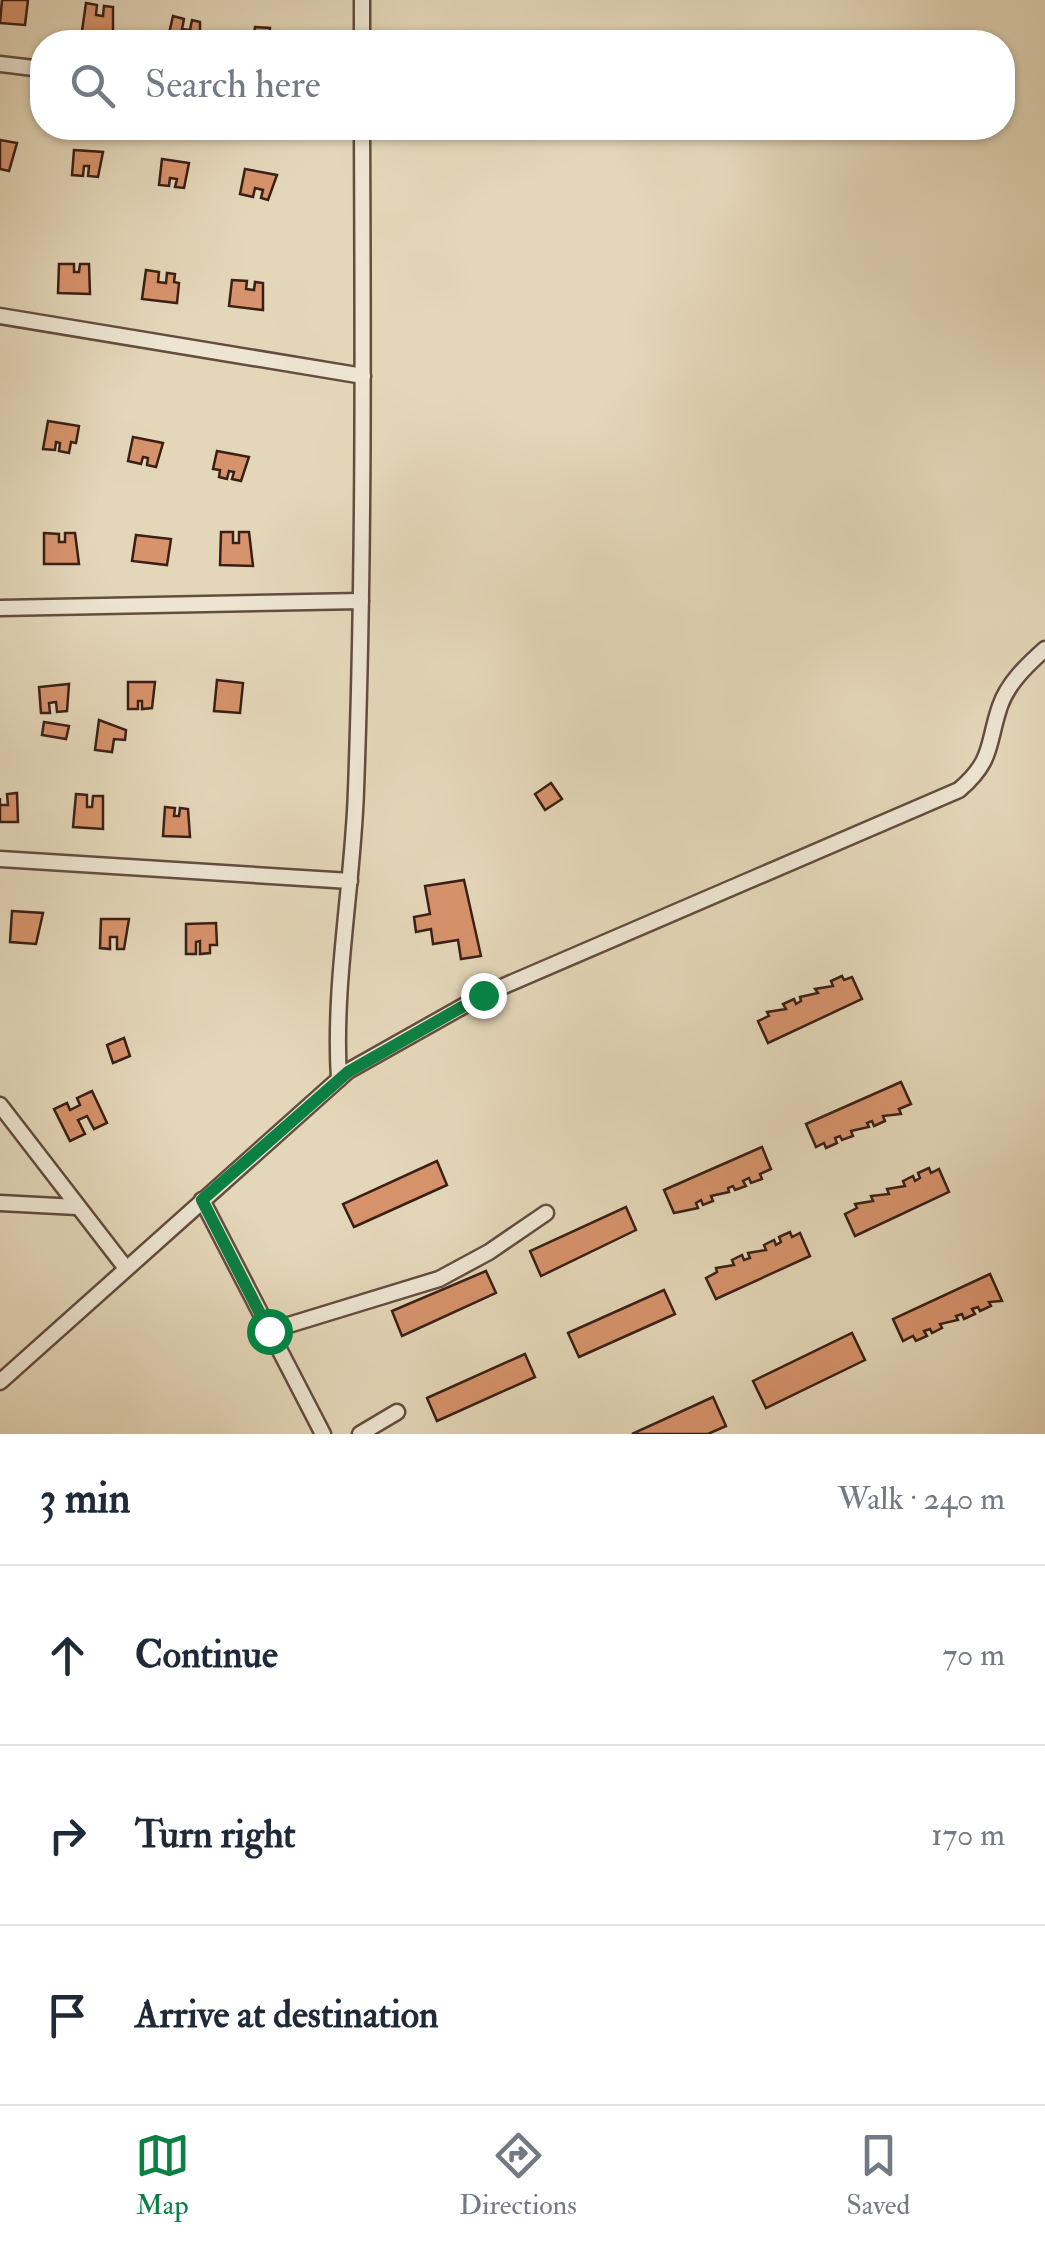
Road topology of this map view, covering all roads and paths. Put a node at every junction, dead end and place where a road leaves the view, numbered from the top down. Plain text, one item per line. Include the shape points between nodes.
1 (362, 0) edge
2 (362, 30) edge
3 (0, 64) edge
4 (30, 68) edge
5 (362, 140) edge
6 (0, 316) edge
7 (363, 376) junction
8 (361, 601) junction
9 (0, 608) edge
10 (1045, 649) edge
11 (0, 858) edge
12 (350, 880) junction
13 (340, 1078) junction
14 (0, 1106) edge
15 (202, 1200) junction
16 (0, 1202) edge
17 (76, 1207) junction
18 (546, 1214) dead end
19 (125, 1268) junction
20 (269, 1331) junction
21 (0, 1382) edge
22 (397, 1412) dead end
23 (323, 1434) edge
24 (360, 1434) edge

1 - 2 street
3 - 4 street
5 - 7 street
6 - 7 street
7 - 8 street
8 - 9 street
8 - 12 street
10 - 13 street via 1013,682 988,756 959,790 483,995
11 - 12 street
12 - 13 street via 336,1036
13 - 15 street
14 - 17 street
15 - 19 street
15 - 20 street
16 - 17 street
17 - 19 street
18 - 20 street via 439,1278
19 - 21 street
20 - 23 street
22 - 24 street

